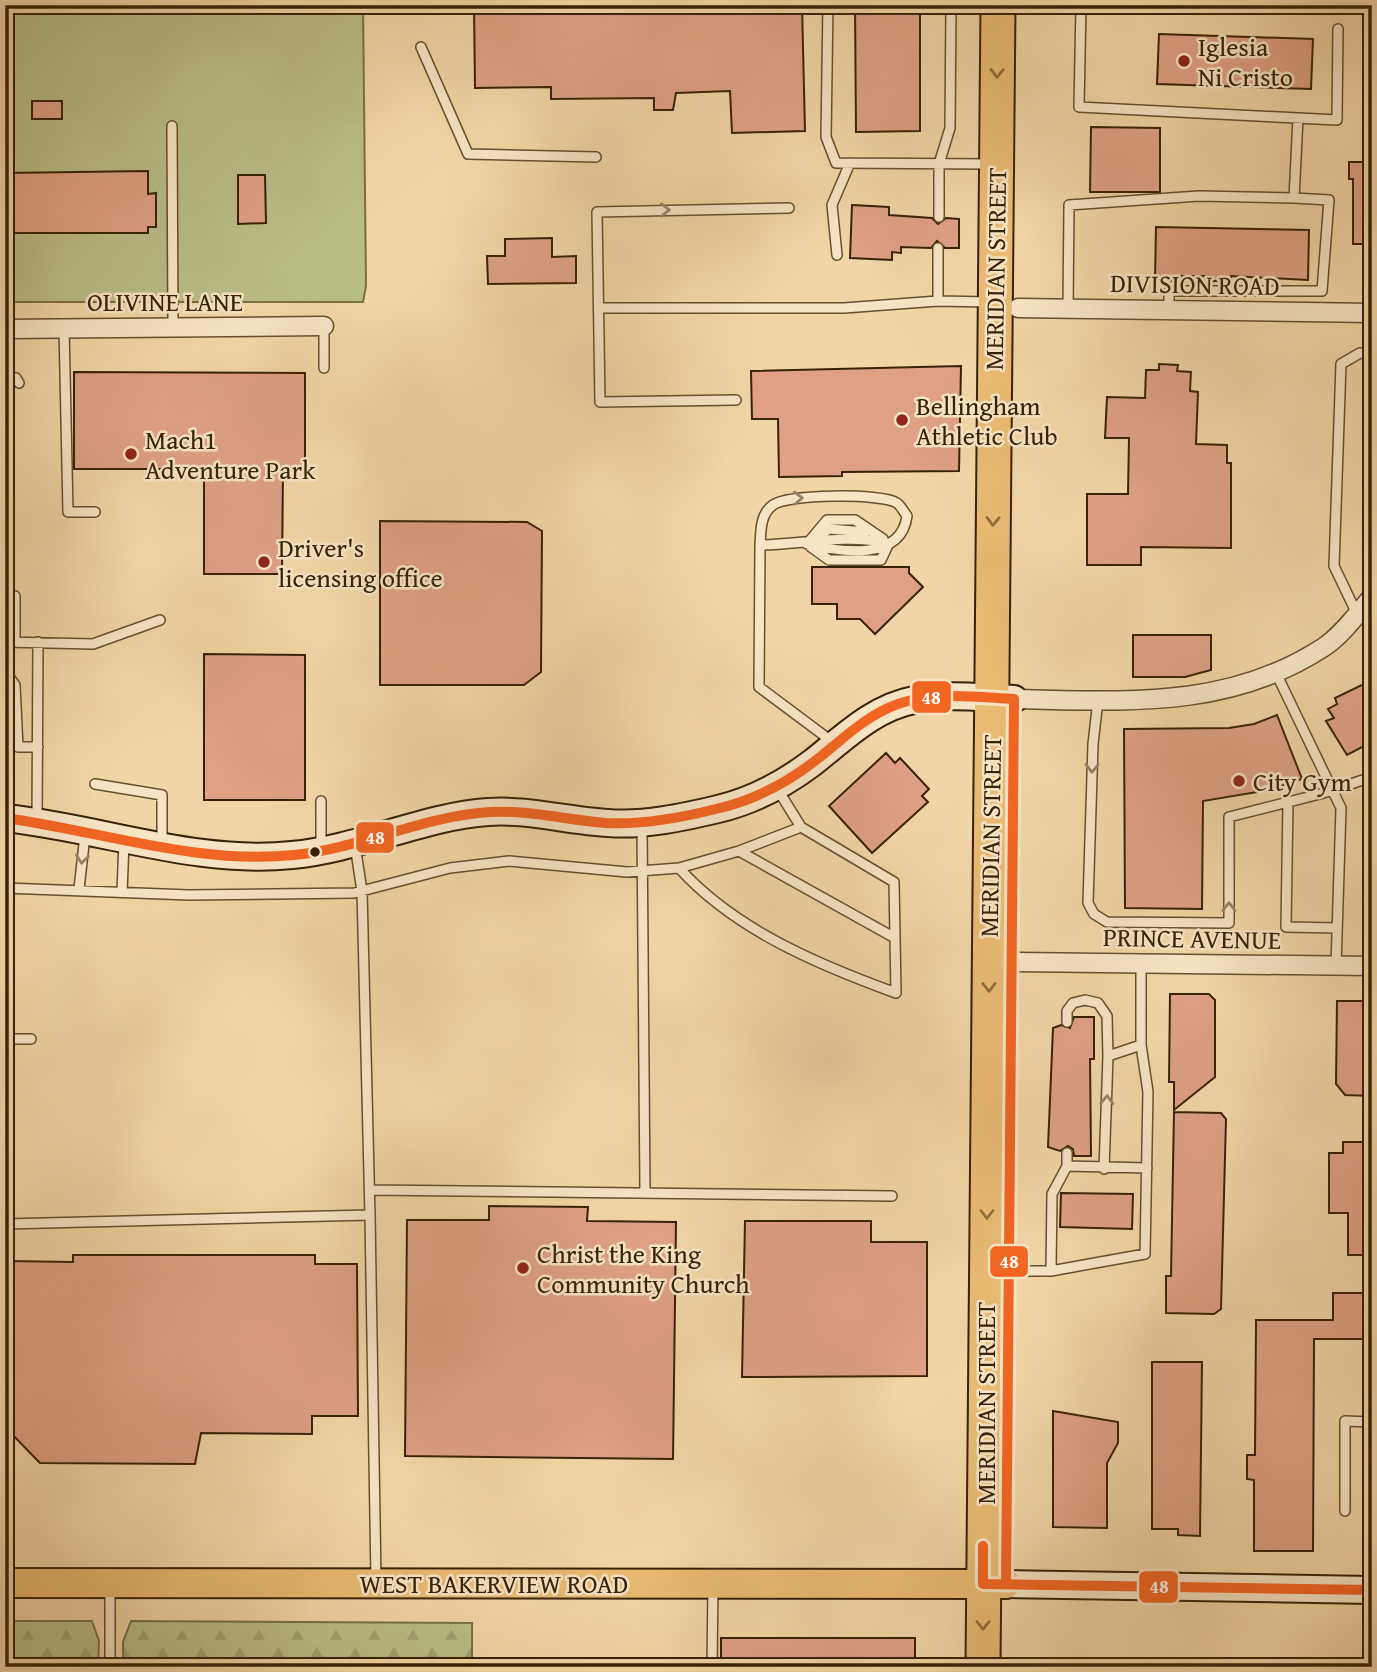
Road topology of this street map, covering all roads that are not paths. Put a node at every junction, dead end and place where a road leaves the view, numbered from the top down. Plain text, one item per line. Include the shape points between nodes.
1 (828, 5) edge
2 (951, 5) edge
3 (998, 5) edge
4 (1020, 5) edge
5 (1081, 5) edge
6 (1338, 29) dead end
7 (421, 47) dead end
8 (1298, 118) junction
9 (172, 126) dead end
10 (596, 157) dead end
11 (850, 163) junction
12 (939, 164) junction
13 (996, 164) junction
14 (1294, 198) junction
15 (789, 208) dead end
16 (939, 217) dead end
17 (938, 247) dead end
18 (837, 255) dead end
19 (938, 302) junction
20 (1006, 305) junction
21 (599, 308) junction
22 (1068, 308) junction
23 (1169, 310) junction
24 (1372, 313) edge
25 (324, 326) joint
26 (64, 328) junction
27 (173, 328) junction
28 (5, 329) edge
29 (1372, 354) edge
30 (324, 368) dead end
31 (5, 377) edge
32 (19, 383) dead end
33 (736, 400) dead end
34 (95, 512) dead end
35 (888, 543) junction
36 (807, 544) junction
37 (760, 545) junction
38 (5, 596) edge
39 (1372, 597) edge
40 (1357, 614) junction
41 (160, 620) dead end
42 (10, 642) edge
43 (38, 642) junction
44 (5, 671) edge
45 (1276, 673) junction
46 (1003, 698) junction
47 (1098, 700) junction
48 (835, 744) junction
49 (38, 747) junction
50 (1372, 777) edge
51 (95, 785) dead end
52 (776, 787) junction
53 (1331, 790) junction
54 (321, 801) dead end
55 (1287, 802) junction
56 (5, 818) edge
57 (37, 821) junction
58 (642, 822) junction
59 (801, 827) junction
60 (86, 830) junction
61 (125, 839) junction
62 (355, 843) junction
63 (162, 846) junction
64 (321, 850) junction
65 (739, 850) junction
66 (990, 867) junction
67 (679, 868) junction
68 (644, 872) junction
69 (5, 888) edge
70 (79, 889) junction
71 (362, 891) junction
72 (122, 892) junction
73 (1337, 928) junction
74 (895, 938) junction
75 (1012, 962) junction
76 (1141, 964) junction
77 (1336, 966) junction
78 (1372, 966) edge
79 (1067, 1023) dead end
80 (5, 1039) edge
81 (31, 1039) dead end
82 (1141, 1045) junction
83 (1108, 1056) junction
84 (1067, 1153) dead end
85 (1067, 1166) junction
86 (1147, 1168) junction
87 (1104, 1169) junction
88 (370, 1190) junction
89 (645, 1193) junction
90 (892, 1196) dead end
91 (370, 1215) junction
92 (5, 1224) edge
93 (1009, 1271) junction
94 (1051, 1271) junction
95 (1372, 1422) edge
96 (1345, 1511) dead end
97 (376, 1582) junction
98 (5, 1583) edge
99 (110, 1584) junction
100 (713, 1584) junction
101 (995, 1584) junction
102 (1372, 1590) edge
103 (110, 1667) edge
104 (712, 1667) edge
105 (983, 1667) edge
106 (1006, 1667) edge

1 - 11 lane via 826,137 835,163
2 - 12 lane via 950,128
3 -> 13 highway, MERIDIAN STREET
4 - 20 highway, MERIDIAN STREET
5 - 8 lane via 1079,107
6 - 8 lane via 1336,120
7 - 10 lane via 468,154
8 - 14 lane
9 - 27 lane
11 - 12 lane
11 - 18 lane via 832,205
12 - 13 lane
12 - 16 lane
13 - 20 highway, MERIDIAN STREET
14 - 22 lane via 1199,196 1069,205
14 - 23 lane via 1329,200 1322,291 1169,291
21 -> 15 lane via 597,212
17 - 19 lane
19 - 20 lane
19 - 21 lane via 844,308
20 - 22 street, DIVISION ROAD
20 -> 46 highway, MERIDIAN STREET
20 - 46 highway, MERIDIAN STREET via 1005,450 1016,487
21 - 33 lane via 600,402
22 - 23 street, DIVISION ROAD
23 - 24 street, DIVISION ROAD
25 - 27 street, OLIVINE LANE
25 - 30 lane
26 - 27 street, OLIVINE LANE
26 - 28 street, OLIVINE LANE
26 - 34 lane via 68,512
29 - 40 lane via 1360,353 1341,364 1334,566
31 - 32 lane
35 - 36 lane via 869,538
35 - 36 lane via 881,560 829,560
35 - 36 lane via 855,520 828,520
37 -> 35 lane via 761,522 771,506 787,498 881,498 898,503 907,516 905,528
36 - 37 lane
37 - 48 lane via 759,687
38 - 42 lane via 15,596
39 - 40 street
40 - 45 street via 1326,646
41 - 43 lane via 93,644
42 - 43 lane
43 - 49 lane
44 - 49 lane via 15,685 18,747
45 - 47 street via 1226,691 1178,699
45 - 53 lane
46 - 47 street
46 - 48 street via 914,699 875,714
46 - 66 highway, MERIDIAN STREET
46 - 75 highway, MERIDIAN STREET
47 -> 55 lane via 1087,904 1107,922 1229,923 1229,817
48 - 52 street
49 - 57 lane
50 - 53 lane
51 - 63 lane via 162,795
52 - 58 street via 719,809
52 - 59 lane
53 - 55 lane
53 - 73 lane via 1341,808
54 - 64 lane
55 - 73 lane via 1286,927
56 - 57 street
57 - 60 street
58 - 62 street via 488,812
58 - 68 lane
59 - 65 lane
59 - 74 lane via 894,881
60 - 61 street
60 -> 70 lane
61 - 63 street
61 - 72 lane
62 - 64 street
62 - 71 lane
63 - 64 street via 262,857
65 - 67 lane
65 - 74 lane
66 - 75 highway via 1001,910 1001,939
66 -> 101 highway, MERIDIAN STREET
67 - 68 lane
67 - 74 lane via 746,925 846,975 896,993
68 - 71 lane via 509,861 450,868
68 - 89 lane
69 - 70 lane
70 - 72 lane
71 - 72 lane
71 - 88 lane
73 - 77 lane
75 - 76 street, PRINCE AVENUE
75 - 93 highway, MERIDIAN STREET
76 - 77 street, PRINCE AVENUE
76 - 82 lane
77 - 78 street, PRINCE AVENUE
79 - 83 lane via 1073,1003 1098,1003 1107,1016
80 - 81 lane
82 - 83 lane
82 - 86 lane via 1148,1092
87 -> 83 lane
84 - 85 lane
85 - 87 lane
85 - 94 lane via 1052,1194
86 - 87 lane
86 - 94 lane via 1146,1254
88 - 89 lane
88 - 91 lane
89 - 90 lane
91 - 92 lane
91 - 97 lane
93 - 94 lane
93 - 101 highway, MERIDIAN STREET
95 - 96 lane via 1345,1421
97 - 99 main road, WEST BAKERVIEW ROAD
97 - 100 main road, WEST BAKERVIEW ROAD
98 - 99 main road, WEST BAKERVIEW ROAD
99 - 103 lane
100 - 101 main road, WEST BAKERVIEW ROAD
100 - 104 lane
101 - 102 street
101 -> 105 highway, MERIDIAN STREET
101 - 106 highway, MERIDIAN STREET

